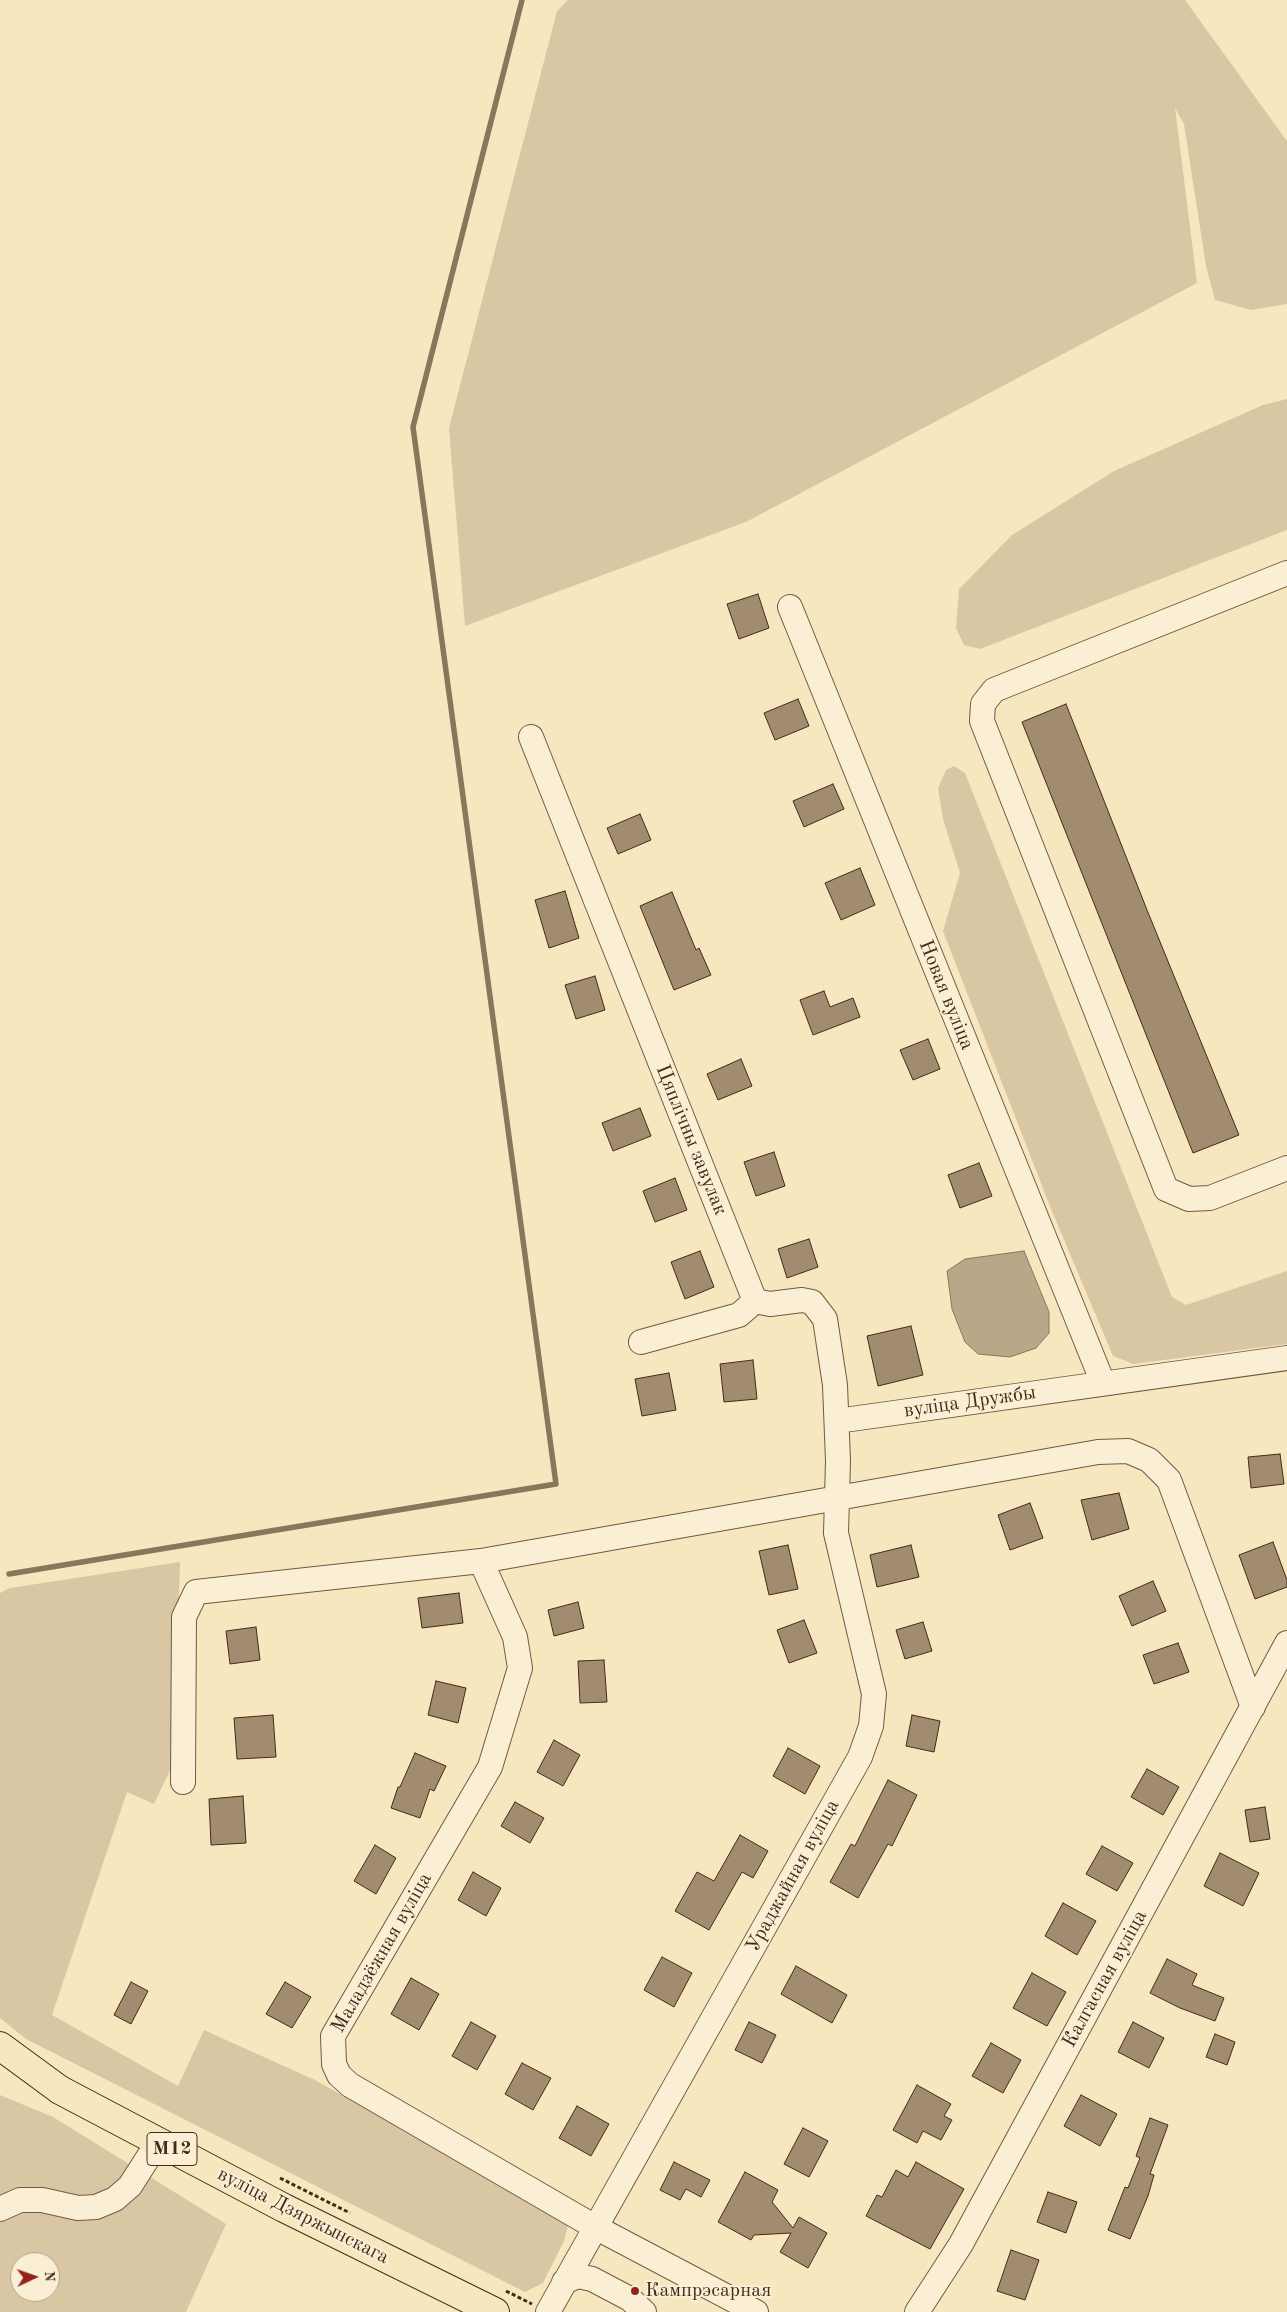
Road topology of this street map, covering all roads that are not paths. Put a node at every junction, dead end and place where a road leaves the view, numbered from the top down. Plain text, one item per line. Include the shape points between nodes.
1 (1287, 573) edge
2 (790, 607) dead end
3 (531, 737) dead end
4 (1287, 1168) edge
5 (755, 1301) junction
6 (641, 1342) dead end
7 (1287, 1358) edge
8 (1103, 1383) junction
9 (837, 1421) junction
10 (836, 1498) junction
11 (481, 1560) junction
12 (1287, 1643) edge
13 (1253, 1707) junction
14 (183, 1782) dead end
15 (0, 2046) edge
16 (0, 2059) edge
17 (0, 2070) edge
18 (60, 2090) junction
19 (158, 2142) junction
20 (0, 2209) edge
21 (595, 2226) junction
22 (564, 2282) junction
23 (499, 2301) edge
24 (548, 2312) edge
25 (644, 2312) edge
26 (756, 2312) edge
27 (917, 2312) edge

1 - 4 street via 994,690 983,704 982,721 1166,1189 1189,1200 1210,1198
2 - 8 street, Новая вуліца
3 - 5 street, Цяплічны завулак
5 - 6 street via 740,1315
5 - 9 street via 770,1304 802,1300 812,1302 819,1309 827,1329
7 - 8 street, вуліца Дружбы
8 - 9 street, вуліца Дружбы
9 - 10 street
10 - 11 street
10 - 13 street via 1098,1452 1128,1451 1149,1460 1169,1480
10 - 21 street, Ураджайная вуліца via 836,1533 874,1694 871,1726 860,1757
11 - 14 street via 196,1592 184,1617
11 - 21 street, Маладзёжная вуліца via 515,1637 520,1668 490,1768 333,2036 334,2064 350,2085
12 - 13 street, Калгасная вуліца
13 - 27 street, Калгасная вуліца via 960,2244
15 - 18 main road, М12
16 - 18 main road, М12
17 - 18 main road, М12
18 - 19 main road, вуліца Дзяржынскага / М12
19 - 20 street via 130,2186 115,2199 96,2207 78,2208 42,2200 20,2200
19 - 23 main road, вуліца Дзяржынскага / М12 via 284,2208
21 - 22 street, Ураджайная вуліца
21 - 26 street, Маладзёжная вуліца
22 - 24 street, Ураджайная вуліца
22 - 25 street via 578,2276 592,2279 630,2299

